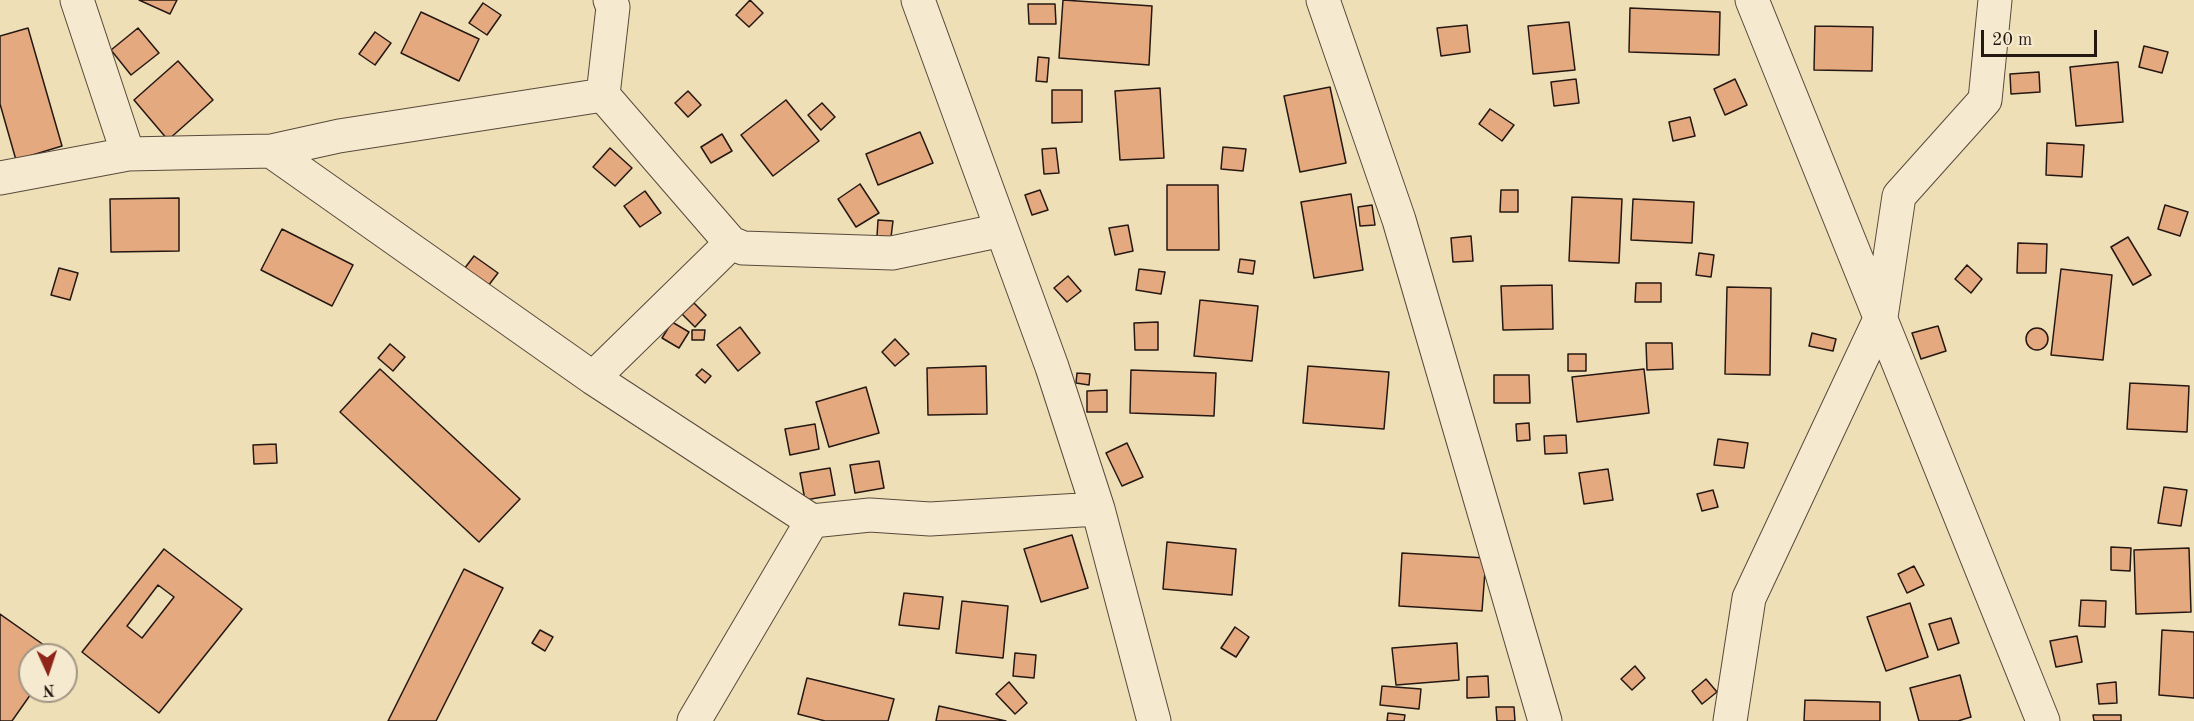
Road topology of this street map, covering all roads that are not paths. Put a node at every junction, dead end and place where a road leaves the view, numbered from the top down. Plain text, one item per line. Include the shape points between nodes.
1 (76, 0) edge
2 (610, 0) edge
3 (918, 0) edge
4 (1323, 0) edge
5 (1752, 0) edge
6 (1995, 0) edge
7 (603, 95) junction
8 (271, 152) junction
9 (128, 154) junction
10 (0, 178) edge
11 (1002, 230) junction
12 (731, 243) junction
13 (1881, 317) junction
14 (593, 378) junction
15 (1098, 509) junction
16 (812, 521) junction
17 (694, 721) edge
18 (1154, 721) edge
19 (1545, 721) edge
20 (1730, 721) edge
21 (2043, 721) edge

1 - 9 street
2 - 7 street via 613,7
3 - 11 street
4 - 19 street via 1399,220
5 - 13 street
6 - 13 street via 1985,100 1899,196
7 - 8 street via 339,136
7 - 12 street
8 - 9 street
8 - 14 street
9 - 10 street
11 - 12 street via 892,253 743,249
11 - 15 street
12 - 14 street
13 - 20 street via 1749,598
13 - 21 street
14 - 16 street
15 - 16 street via 930,519 870,515
15 - 18 street
16 - 17 street

